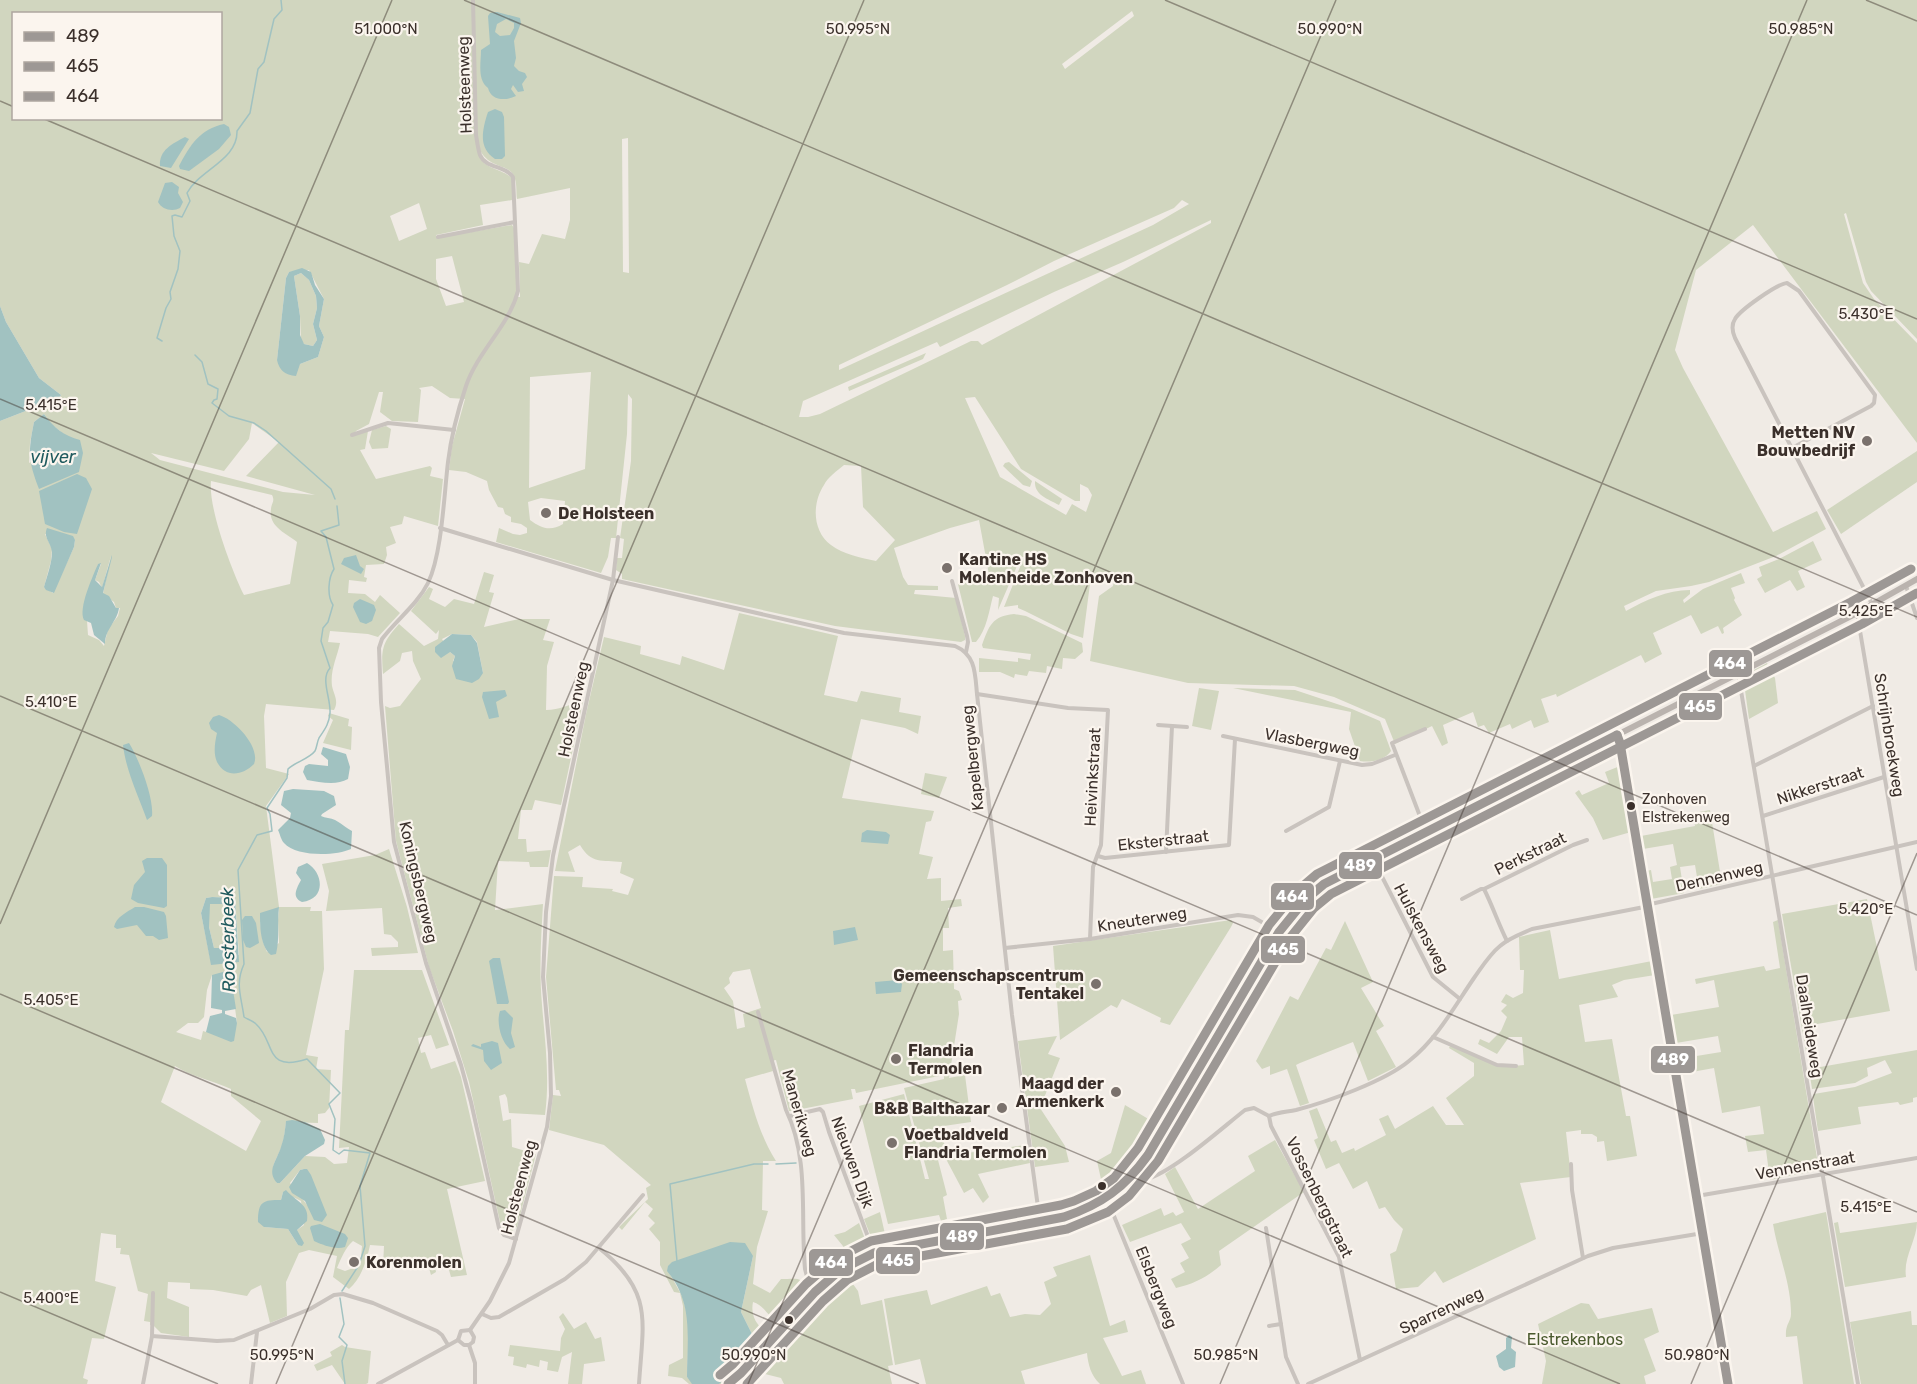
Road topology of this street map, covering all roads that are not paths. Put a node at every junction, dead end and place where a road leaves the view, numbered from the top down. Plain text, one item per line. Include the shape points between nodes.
1 (473, 0) edge
2 (515, 222) junction
3 (438, 237) dead end
4 (454, 429) junction
5 (352, 435) dead end
6 (1792, 448) junction
7 (440, 528) junction
8 (618, 537) dead end
9 (1917, 579) edge
10 (614, 580) junction
11 (952, 581) dead end
12 (1906, 585) junction
13 (1873, 604) junction
14 (1857, 613) junction
15 (1917, 618) edge
16 (966, 652) junction
17 (1738, 672) junction
18 (977, 694) junction
19 (1873, 705) junction
20 (1158, 725) dead end
21 (1172, 726) junction
22 (1187, 727) dead end
23 (1425, 729) dead end
24 (1617, 735) junction
25 (1223, 736) dead end
26 (1235, 740) junction
27 (1395, 755) junction
28 (1340, 761) junction
29 (1754, 766) junction
30 (1884, 777) junction
31 (1763, 816) junction
32 (1286, 831) dead end
33 (1426, 832) junction
34 (1587, 840) dead end
35 (1917, 842) edge
36 (1897, 847) junction
37 (1166, 852) junction
38 (1098, 856) junction
39 (1373, 859) junction
40 (1773, 876) junction
41 (1484, 889) junction
42 (1462, 899) dead end
43 (1648, 905) junction
44 (1279, 932) junction
45 (1090, 939) junction
46 (1507, 941) junction
47 (1005, 948) junction
48 (1917, 969) edge
49 (1460, 999) junction
50 (758, 1012) dead end
51 (1433, 1037) junction
52 (1516, 1066) dead end
53 (790, 1116) junction
54 (1269, 1116) junction
55 (1917, 1158) edge
56 (1571, 1164) dead end
57 (1137, 1172) junction
58 (1823, 1174) junction
59 (1147, 1179) junction
60 (643, 1195) dead end
61 (1132, 1195) dead end
62 (1697, 1196) junction
63 (1107, 1199) junction
64 (1040, 1222) junction
65 (1266, 1228) dead end
66 (1703, 1233) junction
67 (516, 1239) junction
68 (599, 1247) junction
69 (874, 1253) junction
70 (1584, 1258) junction
71 (815, 1292) junction
72 (153, 1293) dead end
73 (482, 1314) junction
74 (1281, 1324) junction
75 (1269, 1326) dead end
76 (470, 1330) junction
77 (257, 1332) junction
78 (152, 1336) junction
79 (459, 1340) junction
80 (448, 1345) junction
81 (469, 1345) junction
82 (1360, 1360) junction
83 (143, 1384) edge
84 (251, 1384) edge
85 (378, 1384) edge
86 (475, 1384) edge
87 (639, 1384) edge
88 (728, 1384) edge
89 (1183, 1384) edge
90 (1298, 1384) edge
91 (1308, 1384) edge
92 (1728, 1384) edge
93 (1858, 1384) edge

1 - 2 street, Holsteenweg via 479,151 485,162 511,173
2 - 3 street
2 - 4 street, Holsteenweg via 518,291 514,304 472,369
4 - 5 street via 388,423
4 - 7 street, Holsteenweg
6 - 6 street via 1732,326 1738,315 1787,283 1798,291 1875,395 1871,406
6 - 13 street
7 - 10 street
7 - 67 street, Koningsbergweg via 428,582 379,648 387,785 394,842 426,963 461,1065 499,1228 504,1235
8 - 10 street, Holsteenweg
9 - 12 street
10 - 16 street via 844,633 955,646
10 - 67 street, Holsteenweg via 553,856 543,976 551,1096 547,1126
11 - 16 street, Kapelbergweg via 967,636
12 - 13 street
12 - 15 street
13 - 14 street
14 - 17 street
14 - 19 street, Schrijnbroekweg
16 - 18 street, Kapelbergweg via 973,663
17 - 24 street
17 - 29 street, Daalheideweg
18 - 38 street, Heivinkstraat via 1108,710
18 - 47 street, Kapelbergweg
19 - 29 street
19 - 30 street, Schrijnbroekweg
20 - 21 street
21 - 22 street
21 - 37 street
23 - 27 street via 1392,743
24 - 33 street
24 - 43 street
25 - 26 street, Vlasbergweg
26 - 28 street, Vlasbergweg
26 - 37 street, Eksterstraat via 1229,845
27 - 28 street, Vlasbergweg via 1372,764
27 - 33 street
28 - 32 street via 1329,807
29 - 31 street, Daalheideweg
30 - 31 street, Nikkerstraat
30 - 36 street, Schrijnbroekweg
31 - 40 street, Daalheideweg
33 - 39 street
34 - 41 street, Perkstraat
35 - 36 street, Dennenweg
36 - 40 street, Dennenweg
36 - 48 street, Schrijnbroekweg
37 - 38 street, Eksterstraat
38 - 45 street, Heivinkstraat via 1093,867
39 - 44 street via 1313,892
39 - 49 street, Hulskensweg via 1433,977
40 - 43 street, Dennenweg
40 - 58 street, Daalheideweg
41 - 42 street, Perkstraat
41 - 46 street, Perkstraat
43 - 46 street, Dennenweg via 1532,929
43 - 62 street
44 - 45 street, Kneuterweg via 1245,915
44 - 57 street
45 - 47 street, Kneuterweg
46 - 49 street, Dennenweg via 1488,958
47 - 64 street, Kapelbergweg
49 - 51 street, Dennenweg
50 - 53 street, Manerikweg
51 - 52 street via 1497,1065
51 - 54 street, Dennenweg via 1409,1061 1386,1076 1312,1105
53 - 69 street, Nieuwen Dijk via 820,1109 823,1112
53 - 71 street, Manerikweg via 802,1171 805,1269
54 - 59 street, Dennenweg via 1254,1108 1245,1110 1173,1165
54 - 82 street, Vossenbergstraat via 1339,1257
55 - 58 street, Vennenstraat
56 - 70 street
57 - 59 street
57 - 63 street
58 - 62 street, Vennenstraat
58 - 93 street, Daalheideweg
59 - 61 street, Dennenweg
60 - 68 street
62 - 66 street
63 - 64 street via 1078,1213
63 - 89 street, Elsbergweg
64 - 69 street
65 - 74 street
66 - 70 street, Sparrenweg via 1613,1248
66 - 92 street
67 - 73 street, Holsteenweg via 504,1274
68 - 73 street via 544,1293 497,1318
68 - 87 street via 624,1270 641,1303
69 - 71 street via 840,1270
70 - 82 street, Sparrenweg
71 - 88 street
72 - 78 street
73 - 76 street, Holsteenweg
74 - 75 street
74 - 90 street via 1286,1357
76 - 79 street via 461,1331
76 - 81 street via 474,1337
77 - 78 street via 226,1341
77 - 80 street via 334,1295 344,1294 437,1331
77 - 84 street
78 - 83 street
79 - 80 street
79 - 81 street
80 - 85 street
81 - 86 street via 475,1363
82 - 91 street, Sparrenweg

